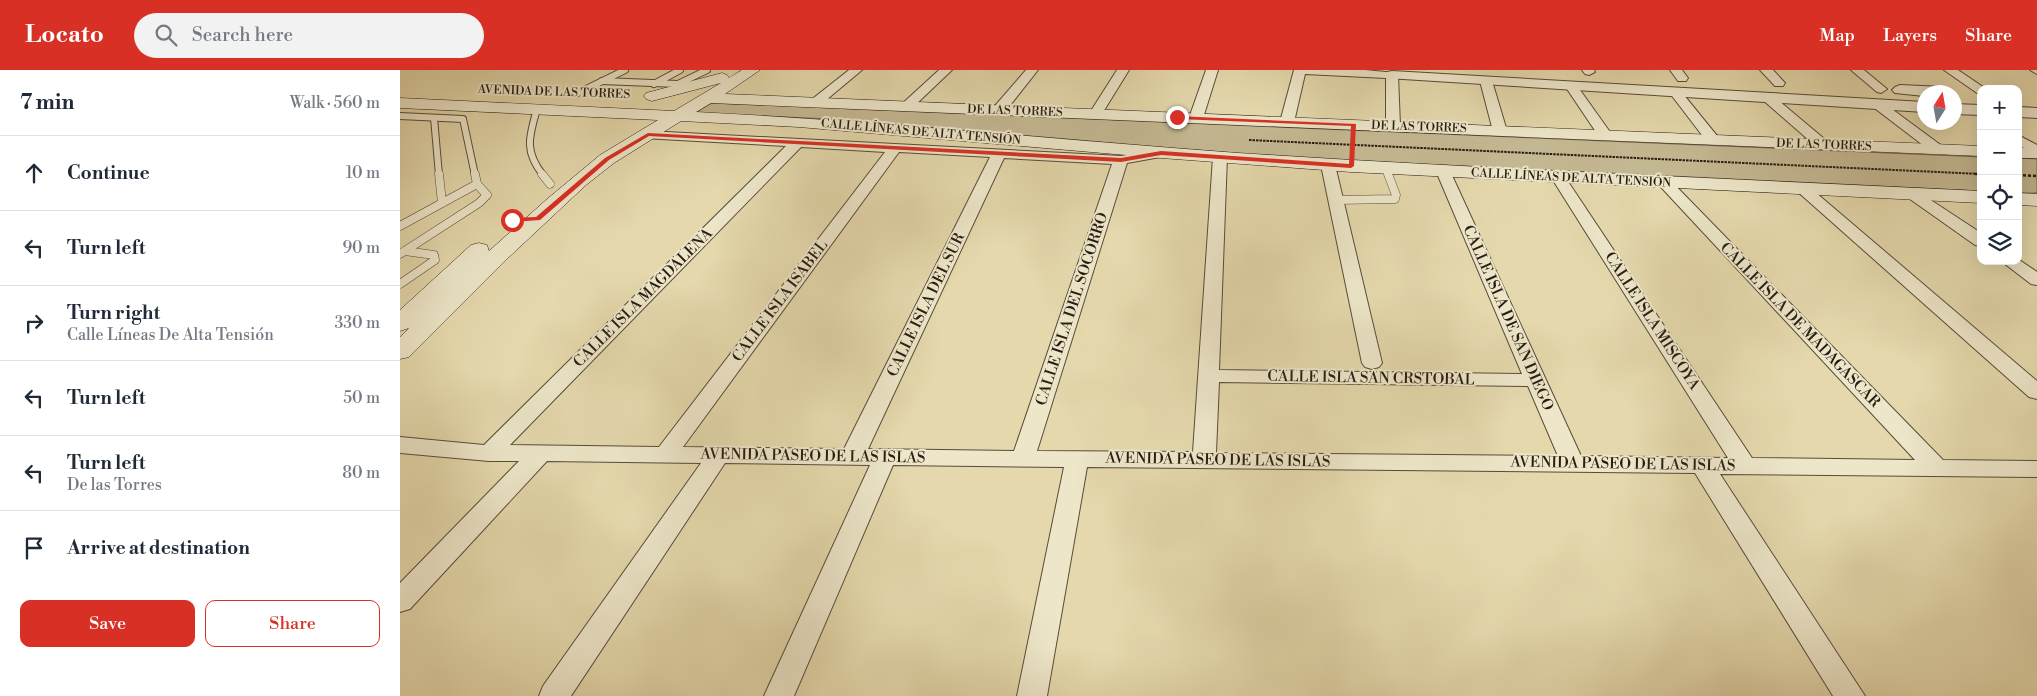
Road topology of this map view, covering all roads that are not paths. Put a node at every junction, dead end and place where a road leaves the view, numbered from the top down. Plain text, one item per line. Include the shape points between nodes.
1 (625, 70) edge
2 (680, 70) edge
3 (707, 70) edge
4 (753, 70) edge
5 (856, 70) edge
6 (946, 70) edge
7 (1032, 70) edge
8 (1123, 70) edge
9 (1212, 70) edge
10 (1301, 70) edge
11 (1550, 70) edge
12 (1857, 70) edge
13 (1950, 70) edge
14 (1589, 71) edge
15 (1394, 73) edge
16 (1608, 73) dead end
17 (672, 74) junction
18 (729, 74) edge
19 (1674, 75) edge
20 (697, 76) junction
21 (1567, 76) edge
22 (1763, 76) edge
23 (1701, 79) dead end
24 (602, 81) junction
25 (1486, 81) junction
26 (1797, 84) dead end
27 (1853, 87) dead end
28 (1977, 87) edge
29 (1881, 89) junction
30 (653, 90) junction
31 (1917, 91) edge
32 (558, 92) dead end
33 (1675, 92) junction
34 (578, 93) junction
35 (1962, 94) edge
36 (1977, 95) edge
37 (1768, 98) junction
38 (400, 103) edge
39 (815, 103) junction
40 (1877, 104) junction
41 (685, 106) junction
42 (907, 106) junction
43 (1917, 107) edge
44 (537, 109) junction
45 (556, 110) junction
46 (999, 110) junction
47 (1962, 110) edge
48 (1977, 112) edge
49 (2022, 112) edge
50 (1095, 114) junction
51 (2037, 114) edge
52 (400, 116) edge
53 (434, 118) junction
54 (1196, 118) junction
55 (1287, 122) junction
56 (1393, 126) junction
57 (1500, 131) junction
58 (648, 135) junction
59 (1605, 135) junction
60 (608, 138) junction
61 (1706, 140) junction
62 (2022, 142) edge
63 (796, 144) junction
64 (1823, 144) junction
65 (894, 148) junction
66 (1937, 149) junction
67 (1977, 151) edge
68 (2022, 152) edge
69 (2037, 152) edge
70 (1161, 153) junction
71 (999, 154) junction
72 (1220, 157) junction
73 (1121, 160) junction
74 (1328, 165) junction
75 (1386, 168) junction
76 (1442, 171) junction
77 (1558, 177) junction
78 (1664, 182) junction
79 (477, 184) junction
80 (550, 184) junction
81 (1803, 189) junction
82 (1909, 194) junction
83 (1977, 197) edge
84 (2022, 199) edge
85 (1336, 200) junction
86 (2037, 200) edge
87 (442, 202) junction
88 (538, 219) junction
89 (512, 220) junction
90 (400, 226) edge
91 (1977, 238) edge
92 (402, 253) edge
93 (2016, 265) edge
94 (2037, 280) edge
95 (400, 284) edge
96 (400, 323) edge
97 (400, 352) edge
98 (1372, 363) dead end
99 (1207, 376) junction
100 (1535, 380) junction
101 (2037, 392) edge
102 (400, 445) edge
103 (489, 453) junction
104 (540, 454) junction
105 (665, 455) junction
106 (719, 455) junction
107 (853, 456) junction
108 (885, 457) junction
109 (1024, 458) junction
110 (1077, 459) junction
111 (1204, 460) junction
112 (1573, 464) junction
113 (1702, 465) junction
114 (1746, 466) junction
115 (1937, 468) junction
116 (2037, 469) edge
117 (400, 601) edge
118 (554, 696) edge
119 (779, 696) edge
120 (1032, 696) edge
121 (1850, 696) edge

1 - 24 lane
2 - 17 lane
3 - 20 lane
4 - 41 main road
5 - 39 street
6 - 42 street
7 - 46 street
8 - 50 street
9 - 54 street
10 - 15 street
10 - 55 street
11 - 21 street
12 - 29 street
13 - 28 street
14 - 16 street
14 - 21 street
15 - 25 street
15 - 56 street
17 - 20 lane
17 - 30 lane
18 - 30 main road
18 - 41 main road
19 - 23 street
20 - 30 lane
21 - 25 street
21 - 33 street
21 - 59 street
22 - 26 street via 1779,83
24 - 30 lane
24 - 34 lane
25 - 57 street
27 - 29 street
29 - 31 street
30 - 34 main road, AVENIDA DE LAS TORRES
30 - 41 main road, AVENIDA DE LAS TORRES
32 - 34 main road, AVENIDA DE LAS TORRES
33 - 37 street
33 - 61 street
35 - 36 street
37 - 40 street
37 - 64 street
38 - 44 main road, AVENIDA DE LAS TORRES
39 - 41 main road, DE LAS TORRES
39 - 42 main road, DE LAS TORRES
40 - 43 street
40 - 66 street
41 - 45 main road, AVENIDA DE LAS TORRES
41 - 58 main road
41 - 60 main road
41 - 70 main road, CALLE LÍNEAS DE ALTA TENSIÓN via 808,123
42 - 46 main road, DE LAS TORRES
44 - 45 main road, AVENIDA DE LAS TORRES
44 - 80 lane via 529,137 533,162
45 - 60 main road via 598,120
46 - 50 main road, DE LAS TORRES
47 - 48 street
49 - 51 street
50 - 54 main road, DE LAS TORRES
52 - 53 lane
53 - 79 lane via 463,120
53 - 87 lane
54 - 55 main road, DE LAS TORRES
55 - 56 main road, DE LAS TORRES
56 - 57 main road, DE LAS TORRES
57 - 59 main road, DE LAS TORRES
58 - 63 street, CALLE LÍNEAS DE ALTA TENSIÓN
58 - 88 main road via 607,159
59 - 61 main road, DE LAS TORRES
60 - 80 main road
61 - 64 main road, DE LAS TORRES
62 - 69 street
63 - 65 street, CALLE LÍNEAS DE ALTA TENSIÓN
63 - 103 street, CALLE ISLA MAGDALENA
64 - 66 main road, DE LAS TORRES
65 - 71 street, CALLE LÍNEAS DE ALTA TENSIÓN
65 - 105 street, CALLE ISLA ISABEL
66 - 67 main road, DE LAS TORRES
68 - 69 main road
70 - 72 main road, CALLE LÍNEAS DE ALTA TENSIÓN
70 - 73 street, CALLE LÍNEAS DE ALTA TENSIÓN
71 - 73 street, CALLE LÍNEAS DE ALTA TENSIÓN
71 - 107 street, CALLE ISLA DEL SUR
72 - 74 main road, CALLE LÍNEAS DE ALTA TENSIÓN
72 - 99 street
73 - 109 street, CALLE ISLA DEL SOCORRO
74 - 75 main road, CALLE LÍNEAS DE ALTA TENSIÓN
74 - 85 street
75 - 76 main road, CALLE LÍNEAS DE ALTA TENSIÓN
75 - 85 lane via 1396,199
76 - 77 main road, CALLE LÍNEAS DE ALTA TENSIÓN
76 - 100 street, CALLE ISLA DE SAN DIEGO
77 - 78 main road, CALLE LÍNEAS DE ALTA TENSIÓN
77 - 114 street, CALLE ISLA MISCOYA
78 - 81 main road, CALLE LÍNEAS DE ALTA TENSIÓN
78 - 115 street, CALLE ISLA DE MADAGASCAR
79 - 87 lane
79 - 92 lane via 487,195 479,203
80 - 89 main road
81 - 82 main road, CALLE LÍNEAS DE ALTA TENSIÓN
81 - 101 street
82 - 83 main road, CALLE LÍNEAS DE ALTA TENSIÓN
82 - 91 street
84 - 86 main road
85 - 98 street
87 - 90 lane
88 - 89 main road
88 - 97 main road
89 - 96 main road
92 - 95 lane via 434,255 435,260
93 - 94 street
99 - 100 street, CALLE ISLA SAN CRSTOBAL
99 - 111 street
100 - 112 street, CALLE ISLA DE SAN DIEGO
102 - 103 street, AVENIDA PASEO DE LAS ISLAS
103 - 104 street, AVENIDA PASEO DE LAS ISLAS
104 - 105 street, AVENIDA PASEO DE LAS ISLAS
104 - 117 street
105 - 106 street, AVENIDA PASEO DE LAS ISLAS
106 - 107 street, AVENIDA PASEO DE LAS ISLAS
106 - 118 street
107 - 108 street, AVENIDA PASEO DE LAS ISLAS
108 - 109 street, AVENIDA PASEO DE LAS ISLAS
108 - 119 street
109 - 110 street, AVENIDA PASEO DE LAS ISLAS
110 - 111 street, AVENIDA PASEO DE LAS ISLAS
110 - 120 street
111 - 112 street, AVENIDA PASEO DE LAS ISLAS
112 - 113 street, AVENIDA PASEO DE LAS ISLAS
113 - 114 street, AVENIDA PASEO DE LAS ISLAS
113 - 121 street
114 - 115 street, AVENIDA PASEO DE LAS ISLAS
115 - 116 street, AVENIDA PASEO DE LAS ISLAS

